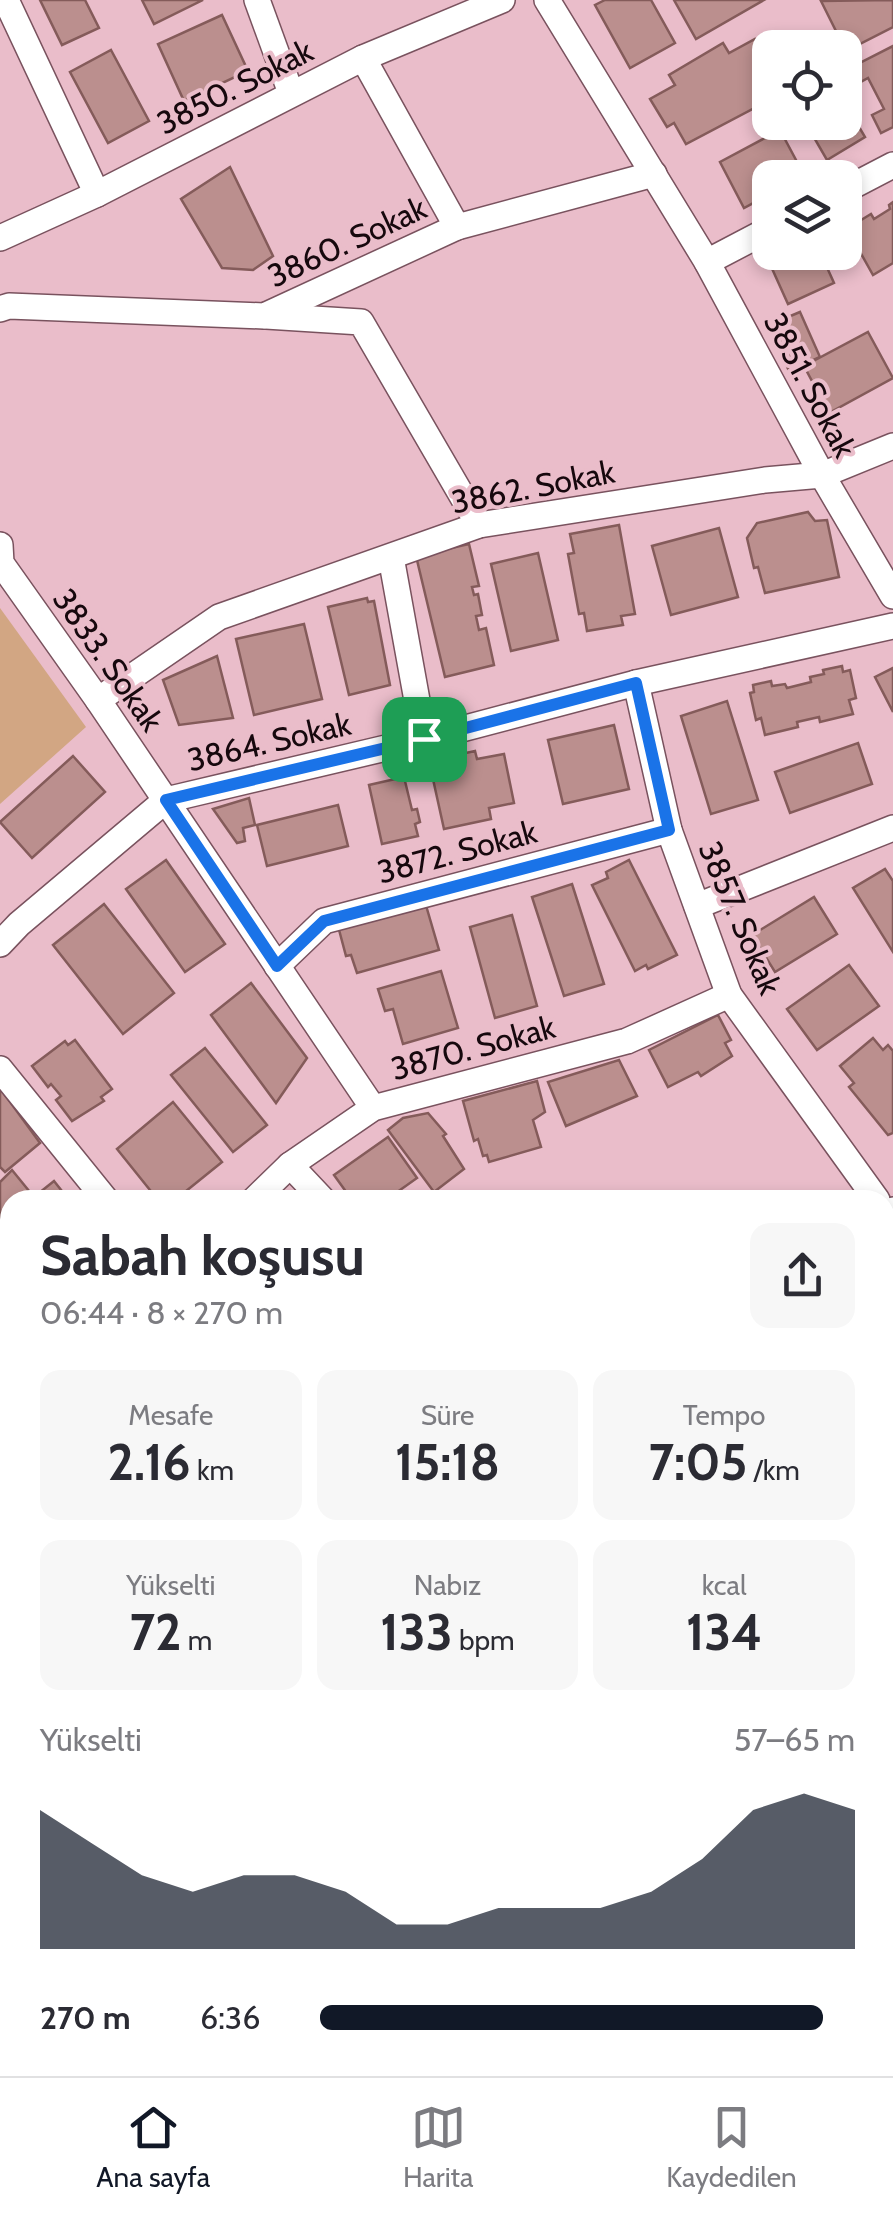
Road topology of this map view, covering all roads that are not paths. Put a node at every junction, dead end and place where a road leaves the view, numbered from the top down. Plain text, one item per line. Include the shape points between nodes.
1 (6, 0) edge
2 (257, 0) edge
3 (502, 0) edge
4 (546, 0) edge
5 (363, 58) junction
6 (291, 94) junction
7 (893, 166) edge
8 (654, 174) junction
9 (862, 182) edge
10 (97, 194) junction
11 (457, 226) junction
12 (0, 238) edge
13 (752, 238) edge
14 (706, 262) junction
15 (0, 309) edge
16 (264, 316) junction
17 (893, 446) edge
18 (822, 476) junction
19 (480, 525) junction
20 (0, 545) edge
21 (391, 557) junction
22 (0, 563) edge
23 (893, 596) edge
24 (893, 626) edge
25 (636, 683) junction
26 (98, 700) junction
27 (424, 739) junction
28 (166, 800) junction
29 (893, 828) edge
30 (669, 830) junction
31 (0, 905) edge
32 (696, 906) junction
33 (19, 924) junction
34 (0, 944) edge
35 (277, 966) junction
36 (729, 995) junction
37 (0, 1068) edge
38 (373, 1108) junction
39 (290, 1165) junction
40 (98, 1190) edge
41 (264, 1190) edge
42 (314, 1190) edge
43 (871, 1190) edge

1 - 10 street
2 - 6 street
3 - 5 street, 3850. Sokak
4 - 8 street, 3851. Sokak
5 - 6 street, 3850. Sokak
5 - 11 street
6 - 10 street, 3850. Sokak
7 - 9 street
8 - 11 street, 3860. Sokak
8 - 14 street, 3851. Sokak
10 - 12 street, 3850. Sokak
11 - 16 street, 3860. Sokak
13 - 14 street
14 - 18 street, 3851. Sokak
15 - 16 street, 3860. Sokak
16 - 19 street via 361,322
17 - 18 street, 3862. Sokak
18 - 19 street, 3862. Sokak
18 - 23 street, 3851. Sokak
19 - 21 street, 3862. Sokak
20 - 22 street, 3833. Sokak
21 - 26 street, 3862. Sokak via 220,617
21 - 27 street
22 - 26 street, 3833. Sokak
24 - 25 street, 3864. Sokak
25 - 27 street, 3864. Sokak
25 - 30 street, 3857. Sokak
26 - 28 street, 3833. Sokak
27 - 28 street, 3864. Sokak
28 - 33 street, 3864. Sokak
28 - 35 street, 3833. Sokak
29 - 32 street
30 - 32 street, 3857. Sokak
30 - 35 street, 3872. Sokak via 324,921
31 - 33 street
32 - 36 street, 3857. Sokak
33 - 34 street, 3864. Sokak
35 - 38 street, 3833. Sokak
36 - 38 street, 3870. Sokak via 627,1041
36 - 43 street, 3857. Sokak
37 - 40 street
38 - 39 street, 3870. Sokak
39 - 41 street, 3870. Sokak
39 - 42 street

